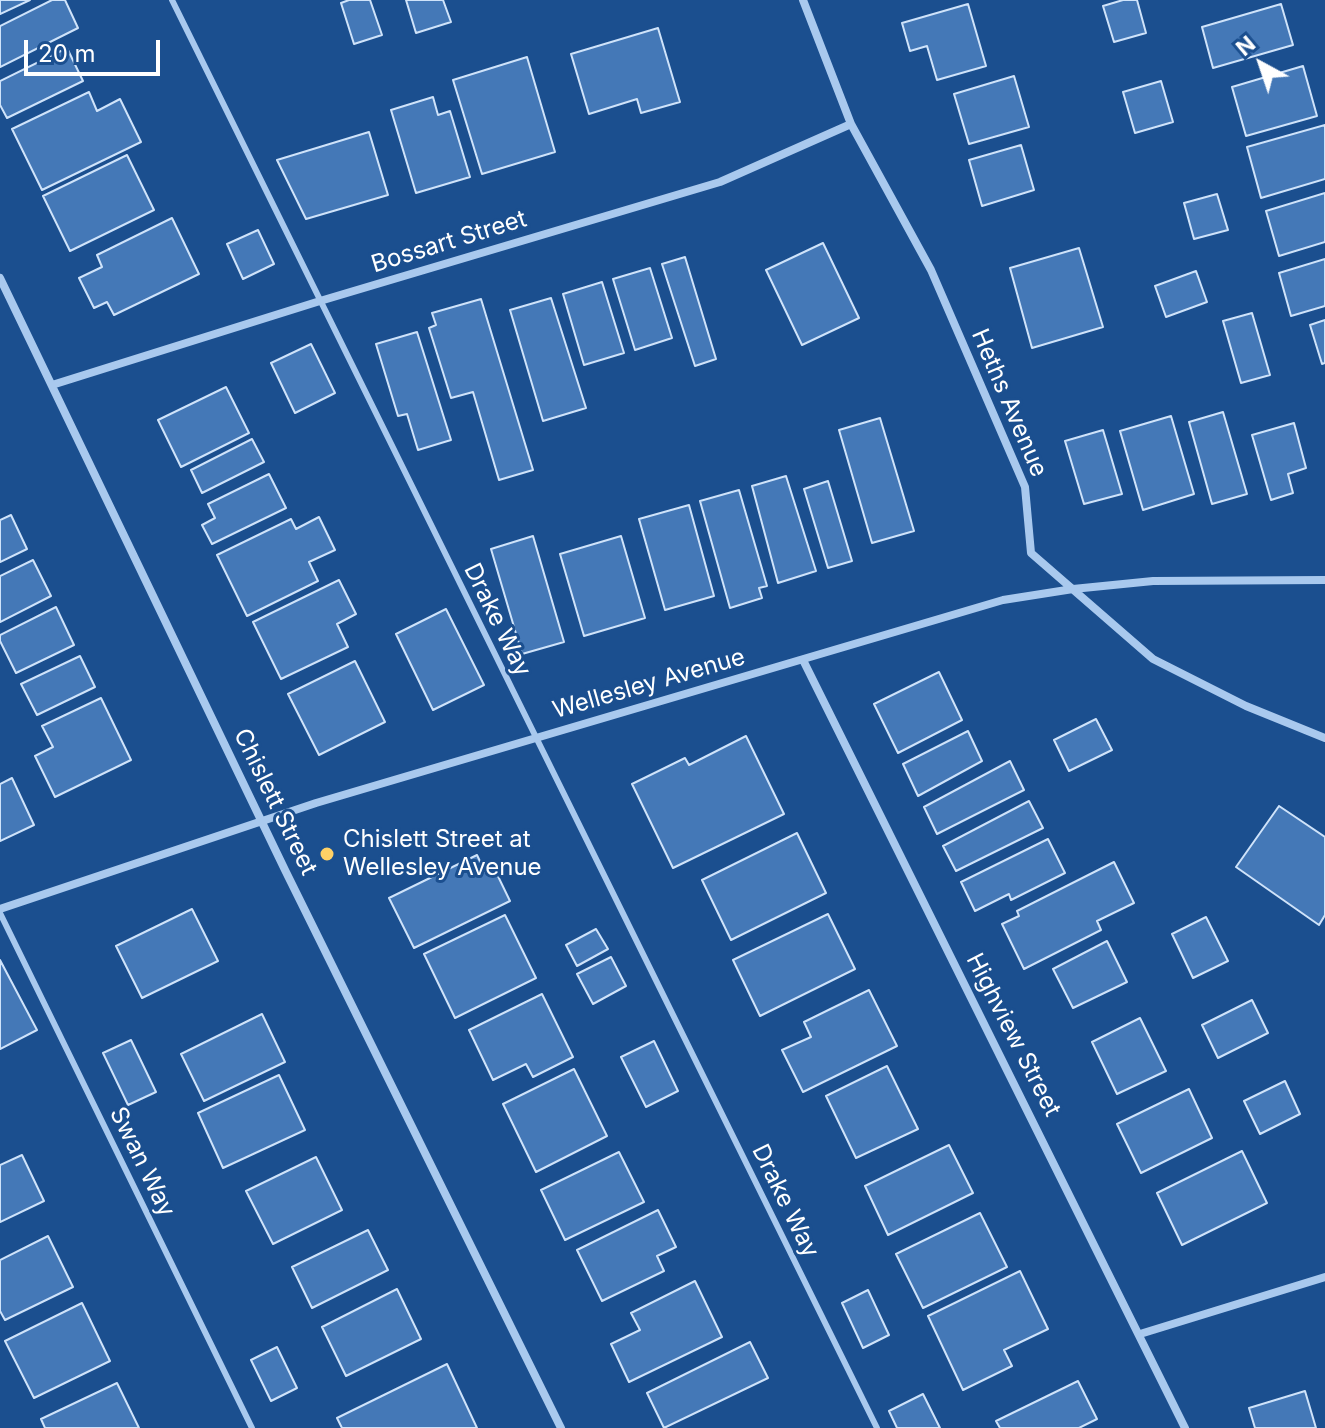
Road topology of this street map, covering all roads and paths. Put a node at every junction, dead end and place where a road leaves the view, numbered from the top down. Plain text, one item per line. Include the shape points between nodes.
1 (172, 0) edge
2 (803, 0) edge
3 (851, 124) junction
4 (0, 278) edge
5 (320, 301) junction
6 (52, 385) junction
7 (1325, 580) edge
8 (1073, 589) junction
9 (803, 660) junction
10 (534, 738) junction
11 (1325, 738) edge
12 (262, 821) junction
13 (0, 911) edge
14 (1325, 1277) edge
15 (1140, 1334) junction
16 (252, 1428) edge
17 (561, 1428) edge
18 (877, 1428) edge
19 (1185, 1428) edge

1 - 5 lane, Drake Way
2 - 3 street, Heths Avenue
3 - 5 street, Bossart Street via 720,182
3 - 8 street, Heths Avenue via 931,270 1025,487 1031,553
4 - 6 street, Chislett Street
5 - 6 street, Bossart Street
5 - 10 lane, Drake Way
6 - 12 street, Chislett Street
7 - 8 street, Wellesley Avenue via 1153,581
8 - 9 street, Wellesley Avenue via 1003,600
8 - 11 street, Heths Avenue via 1153,659
9 - 10 street, Wellesley Avenue
9 - 15 street, Highview Street
10 - 12 street, Wellesley Avenue
10 - 18 lane, Drake Way
12 - 13 street, Wellesley Avenue
12 - 17 street, Chislett Street
13 - 16 lane, Swan Way
14 - 15 street
15 - 19 street, Highview Street

